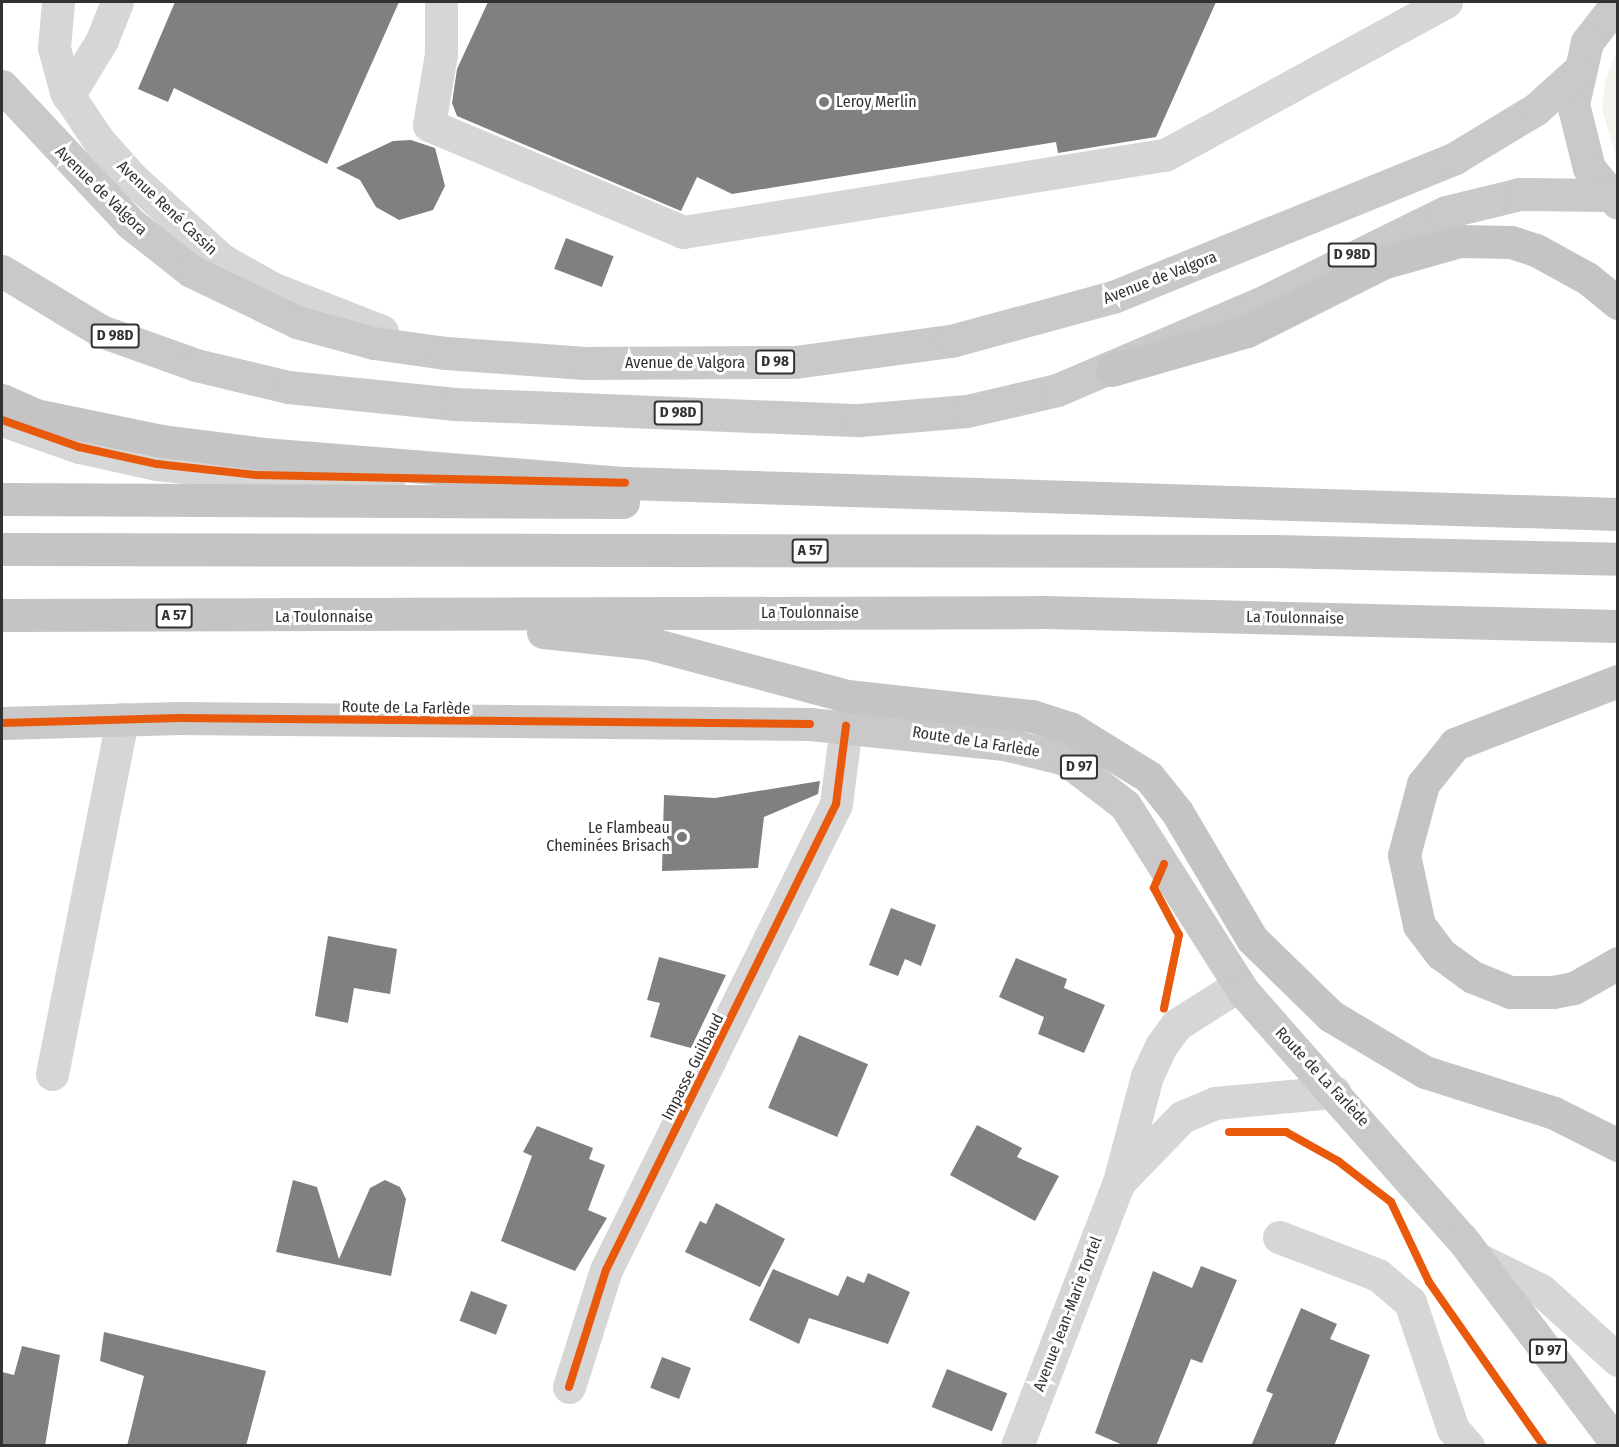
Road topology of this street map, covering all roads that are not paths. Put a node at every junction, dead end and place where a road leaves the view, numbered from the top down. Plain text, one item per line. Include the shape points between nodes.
1 (58, 2) edge
2 (117, 2) edge
3 (441, 2) edge
4 (1446, 2) edge
5 (1617, 2) edge
6 (1576, 72) junction
7 (2, 86) edge
8 (68, 96) junction
9 (1613, 199) edge
10 (2, 271) edge
11 (1617, 303) edge
12 (446, 353) junction
13 (1112, 370) junction
14 (2, 400) edge
15 (2, 420) edge
16 (625, 483) junction
17 (2, 500) edge
18 (1282, 505) junction
19 (1617, 514) edge
20 (2, 549) edge
21 (1617, 559) edge
22 (2, 615) edge
23 (347, 617) junction
24 (1617, 626) edge
25 (1617, 681) edge
26 (122, 719) junction
27 (2, 723) edge
28 (846, 726) junction
29 (1617, 963) edge
30 (1239, 985) junction
31 (52, 1074) dead end
32 (1334, 1092) junction
33 (1617, 1144) edge
34 (1119, 1182) junction
35 (1279, 1237) dead end
36 (1476, 1258) junction
37 (1617, 1360) edge
38 (569, 1387) dead end
39 (1617, 1445) edge
40 (1017, 1446) edge
41 (1468, 1446) edge

1 - 8 street, Avenue René Cassin via 54,48
2 - 8 street via 102,40
3 - 4 street via 441,54 429,125 683,232 1165,155
5 - 6 main road via 1587,42
6 - 9 main road via 1577,137
6 - 12 main road, Avenue de Valgora / D 98 via 1536,109 1412,178 1113,297 1034,321 951,341 795,362 585,363
7 - 12 main road, Avenue de Valgora / D 98 via 130,223 191,271 297,322 374,343
8 - 12 street, Avenue René Cassin via 133,179 222,260 335,315
9 - 13 main road, D 98D via 1520,194 1446,212
10 - 13 main road, D 98D via 101,331 239,377 348,396 859,420 967,411
11 - 13 highway via 1587,278 1536,250 1511,242 1459,241 1385,262 1247,331
14 - 16 highway via 36,415 88,427 229,450
15 - 16 street via 124,457 256,475
16 - 18 highway
17 - 18 highway
18 - 19 highway
20 - 21 highway, A 57 via 1251,551
22 - 23 highway, La Toulonnaise / A 57
23 - 24 highway, La Toulonnaise / A 57 via 1044,612
23 - 33 highway via 648,643 847,696 1032,716 1070,728 1149,777 1183,822 1252,939 1331,1016 1415,1067 1554,1113
25 - 29 highway via 1455,744 1423,784 1404,855 1419,925 1441,954 1473,977 1510,992 1553,992 1574,988
26 - 27 main road, Route de La Farlède / D 97
26 - 28 main road, Route de La Farlède / D 97
26 - 31 street
28 - 30 main road, Route de La Farlède / D 97 via 1004,744 1065,759 1092,775 1140,824
28 - 38 street, Impasse Guilbaud via 836,804 606,1270
30 - 32 main road, Route de La Farlède / D 97
30 - 34 street, Avenue Jean-Marie Tortel via 1176,1025 1161,1046 1147,1076
32 - 34 street, Avenue Jean-Marie Tortel via 1204,1108 1182,1117
32 - 36 main road, Route de La Farlède / D 97
34 - 40 street, Avenue Jean-Marie Tortel
35 - 41 street via 1378,1275 1410,1302 1453,1429
36 - 37 street via 1541,1290
36 - 39 main road, Route de La Farlède / D 97

